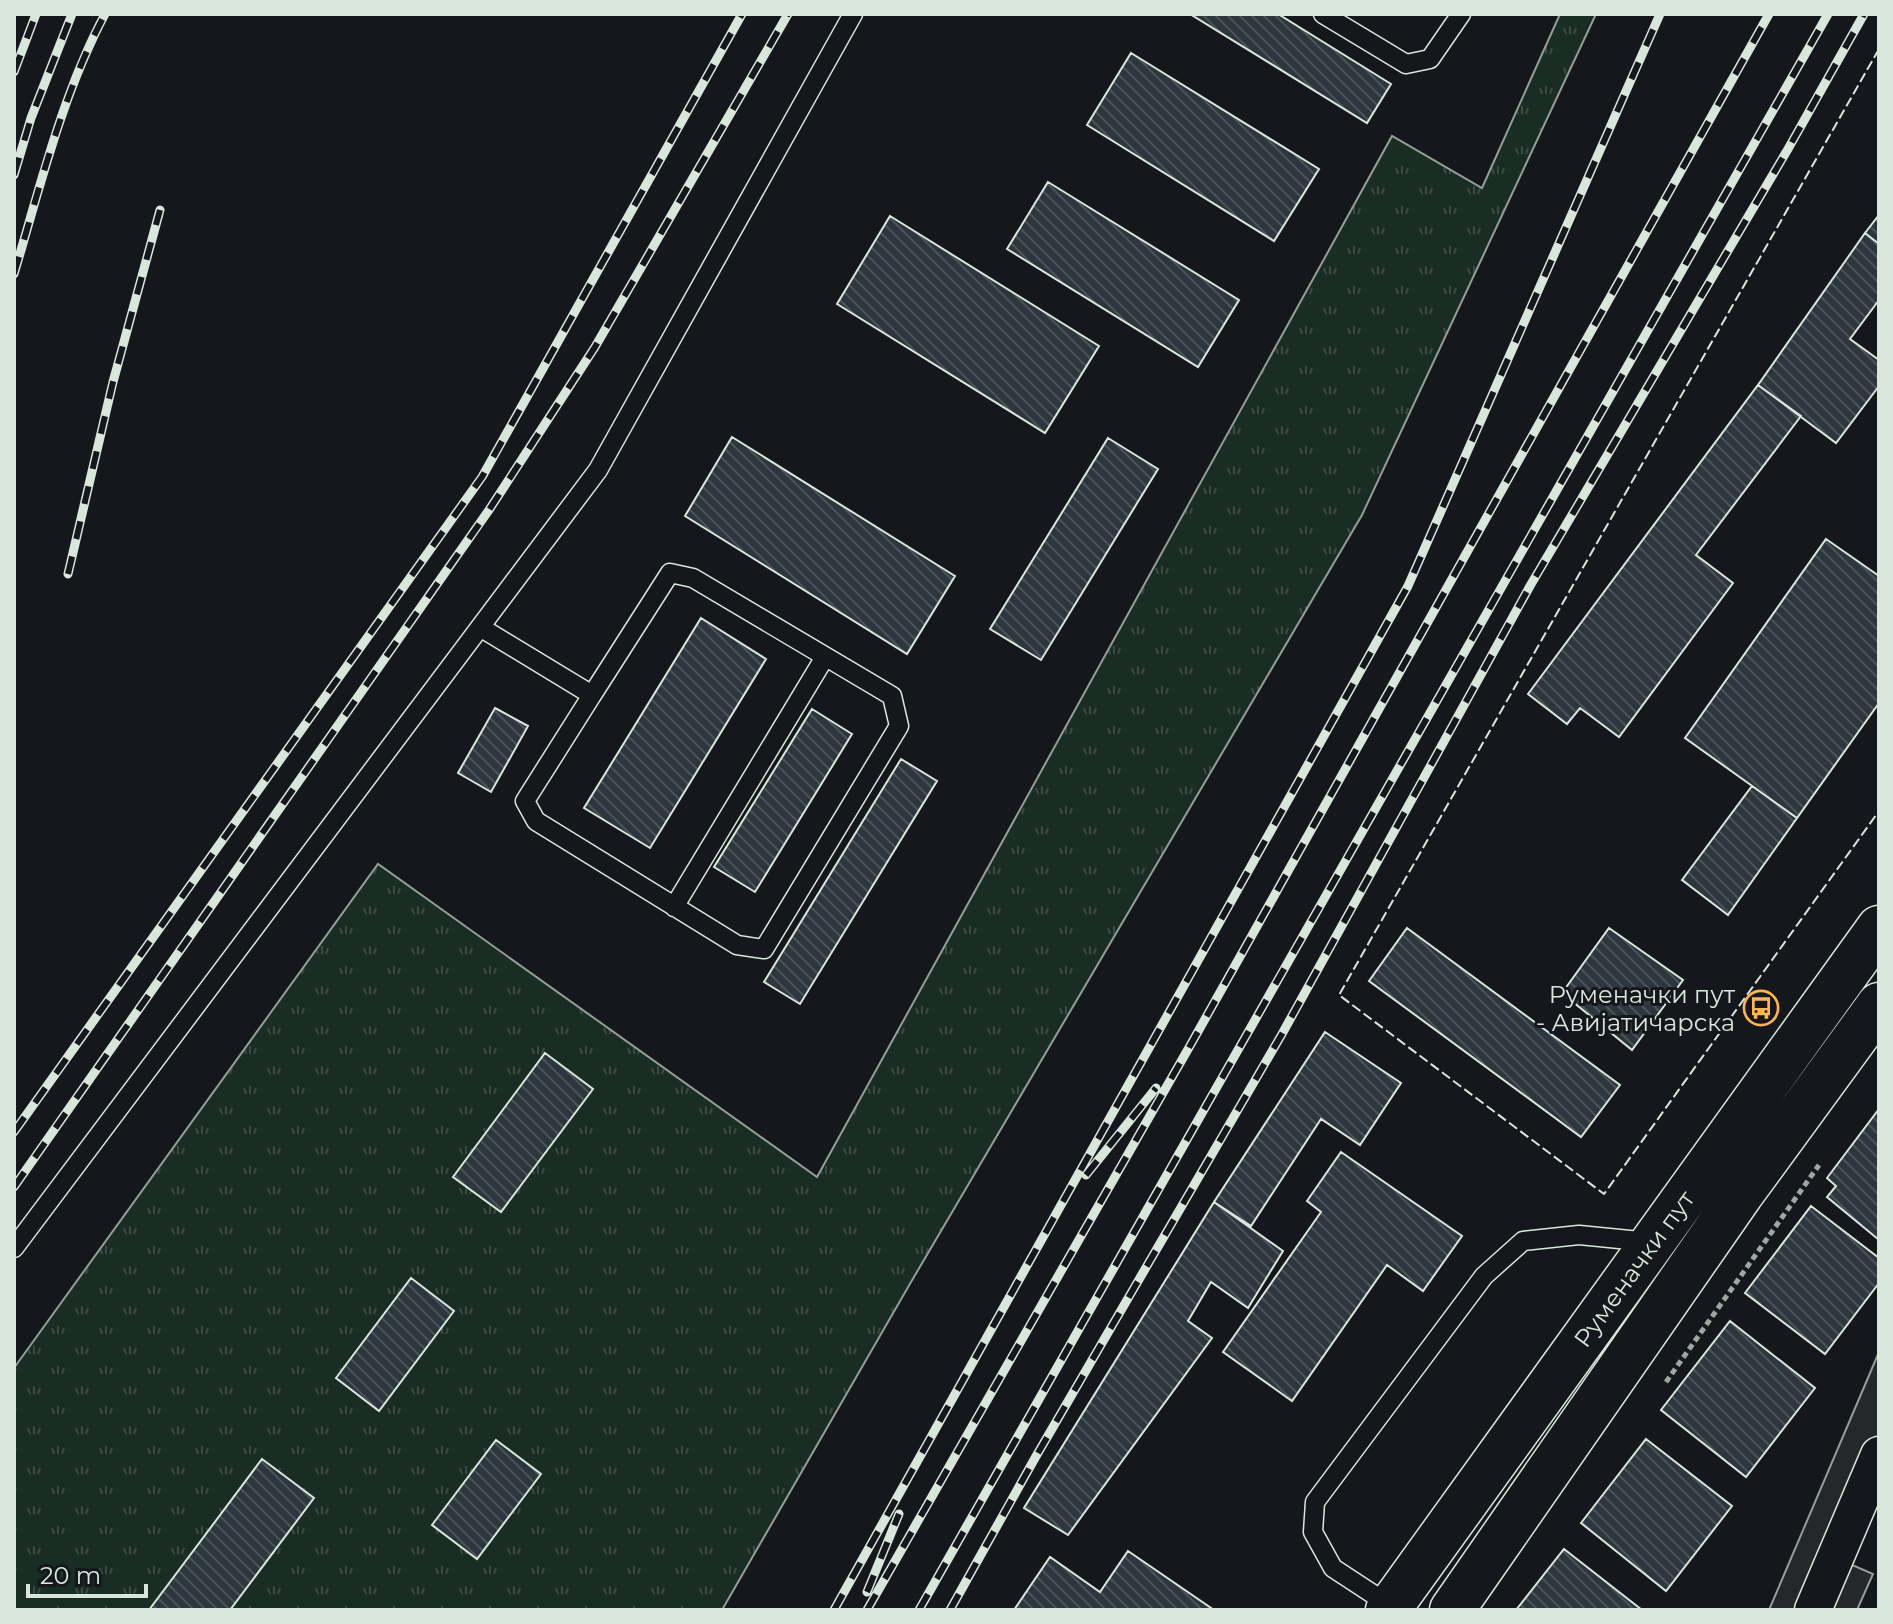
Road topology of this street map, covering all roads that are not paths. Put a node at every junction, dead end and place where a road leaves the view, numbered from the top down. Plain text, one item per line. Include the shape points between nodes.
1 (853, 14) edge
2 (1323, 14) edge
3 (1461, 14) edge
4 (480, 627) junction
5 (825, 657) junction
6 (592, 695) junction
7 (674, 907) junction
8 (1879, 928) edge
9 (1879, 1005) edge
10 (1653, 1243) junction
11 (14, 1248) edge
12 (1879, 1455) edge
13 (1389, 1608) edge
14 (1452, 1610) edge
15 (1813, 1610) edge

1 - 4 lane via 598,470
2 - 3 lane via 1406,64 1430,59
4 - 6 lane
4 - 11 lane
5 - 6 lane via 693,578 670,573
5 - 7 lane
5 - 7 lane via 892,696 899,726 764,949 737,945
6 - 7 lane via 525,801 536,821
8 - 10 main road, Руменачки пут
9 - 14 main road, Руменачки пут via 1732,1206
10 - 13 main road, Руменачки пут
10 - 13 lane via 1579,1235 1523,1241 1484,1276 1315,1502 1313,1532 1333,1568
12 - 15 street

